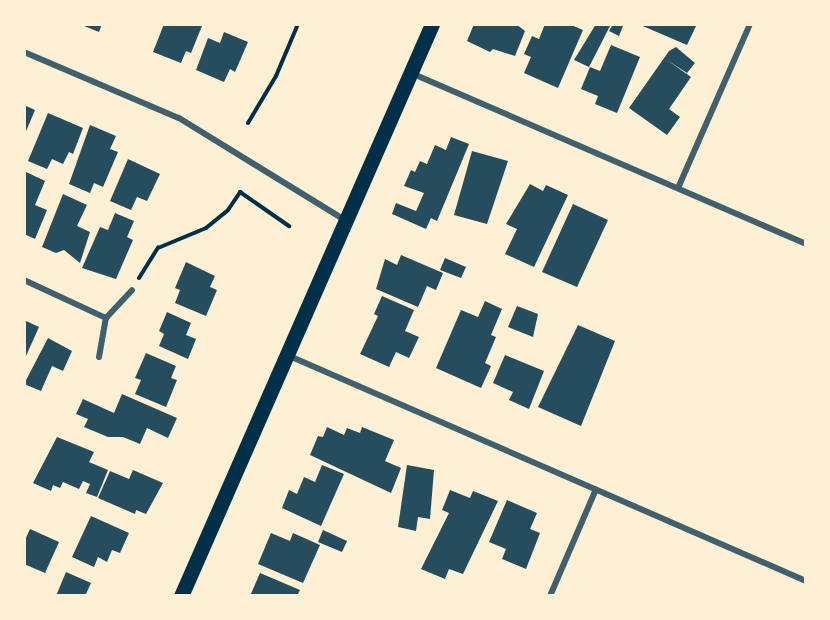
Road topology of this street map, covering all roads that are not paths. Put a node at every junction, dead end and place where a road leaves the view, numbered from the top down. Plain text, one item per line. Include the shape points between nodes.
1 (432, 24) edge
2 (750, 24) edge
3 (24, 52) edge
4 (411, 72) junction
5 (678, 189) junction
6 (346, 220) junction
7 (806, 244) edge
8 (24, 280) edge
9 (132, 290) road end
10 (106, 318) junction
11 (287, 355) junction
12 (99, 357) dead end
13 (596, 489) junction
14 (806, 581) edge
15 (181, 596) edge
16 (550, 596) edge

1 - 4 main road
2 - 5 street
3 - 6 street via 179,118
4 - 5 street
4 - 6 main road
5 - 7 street
6 - 11 main road
8 - 10 street
9 - 10 street
10 - 12 street
11 - 13 street
11 - 15 main road
13 - 14 street
13 - 16 street

